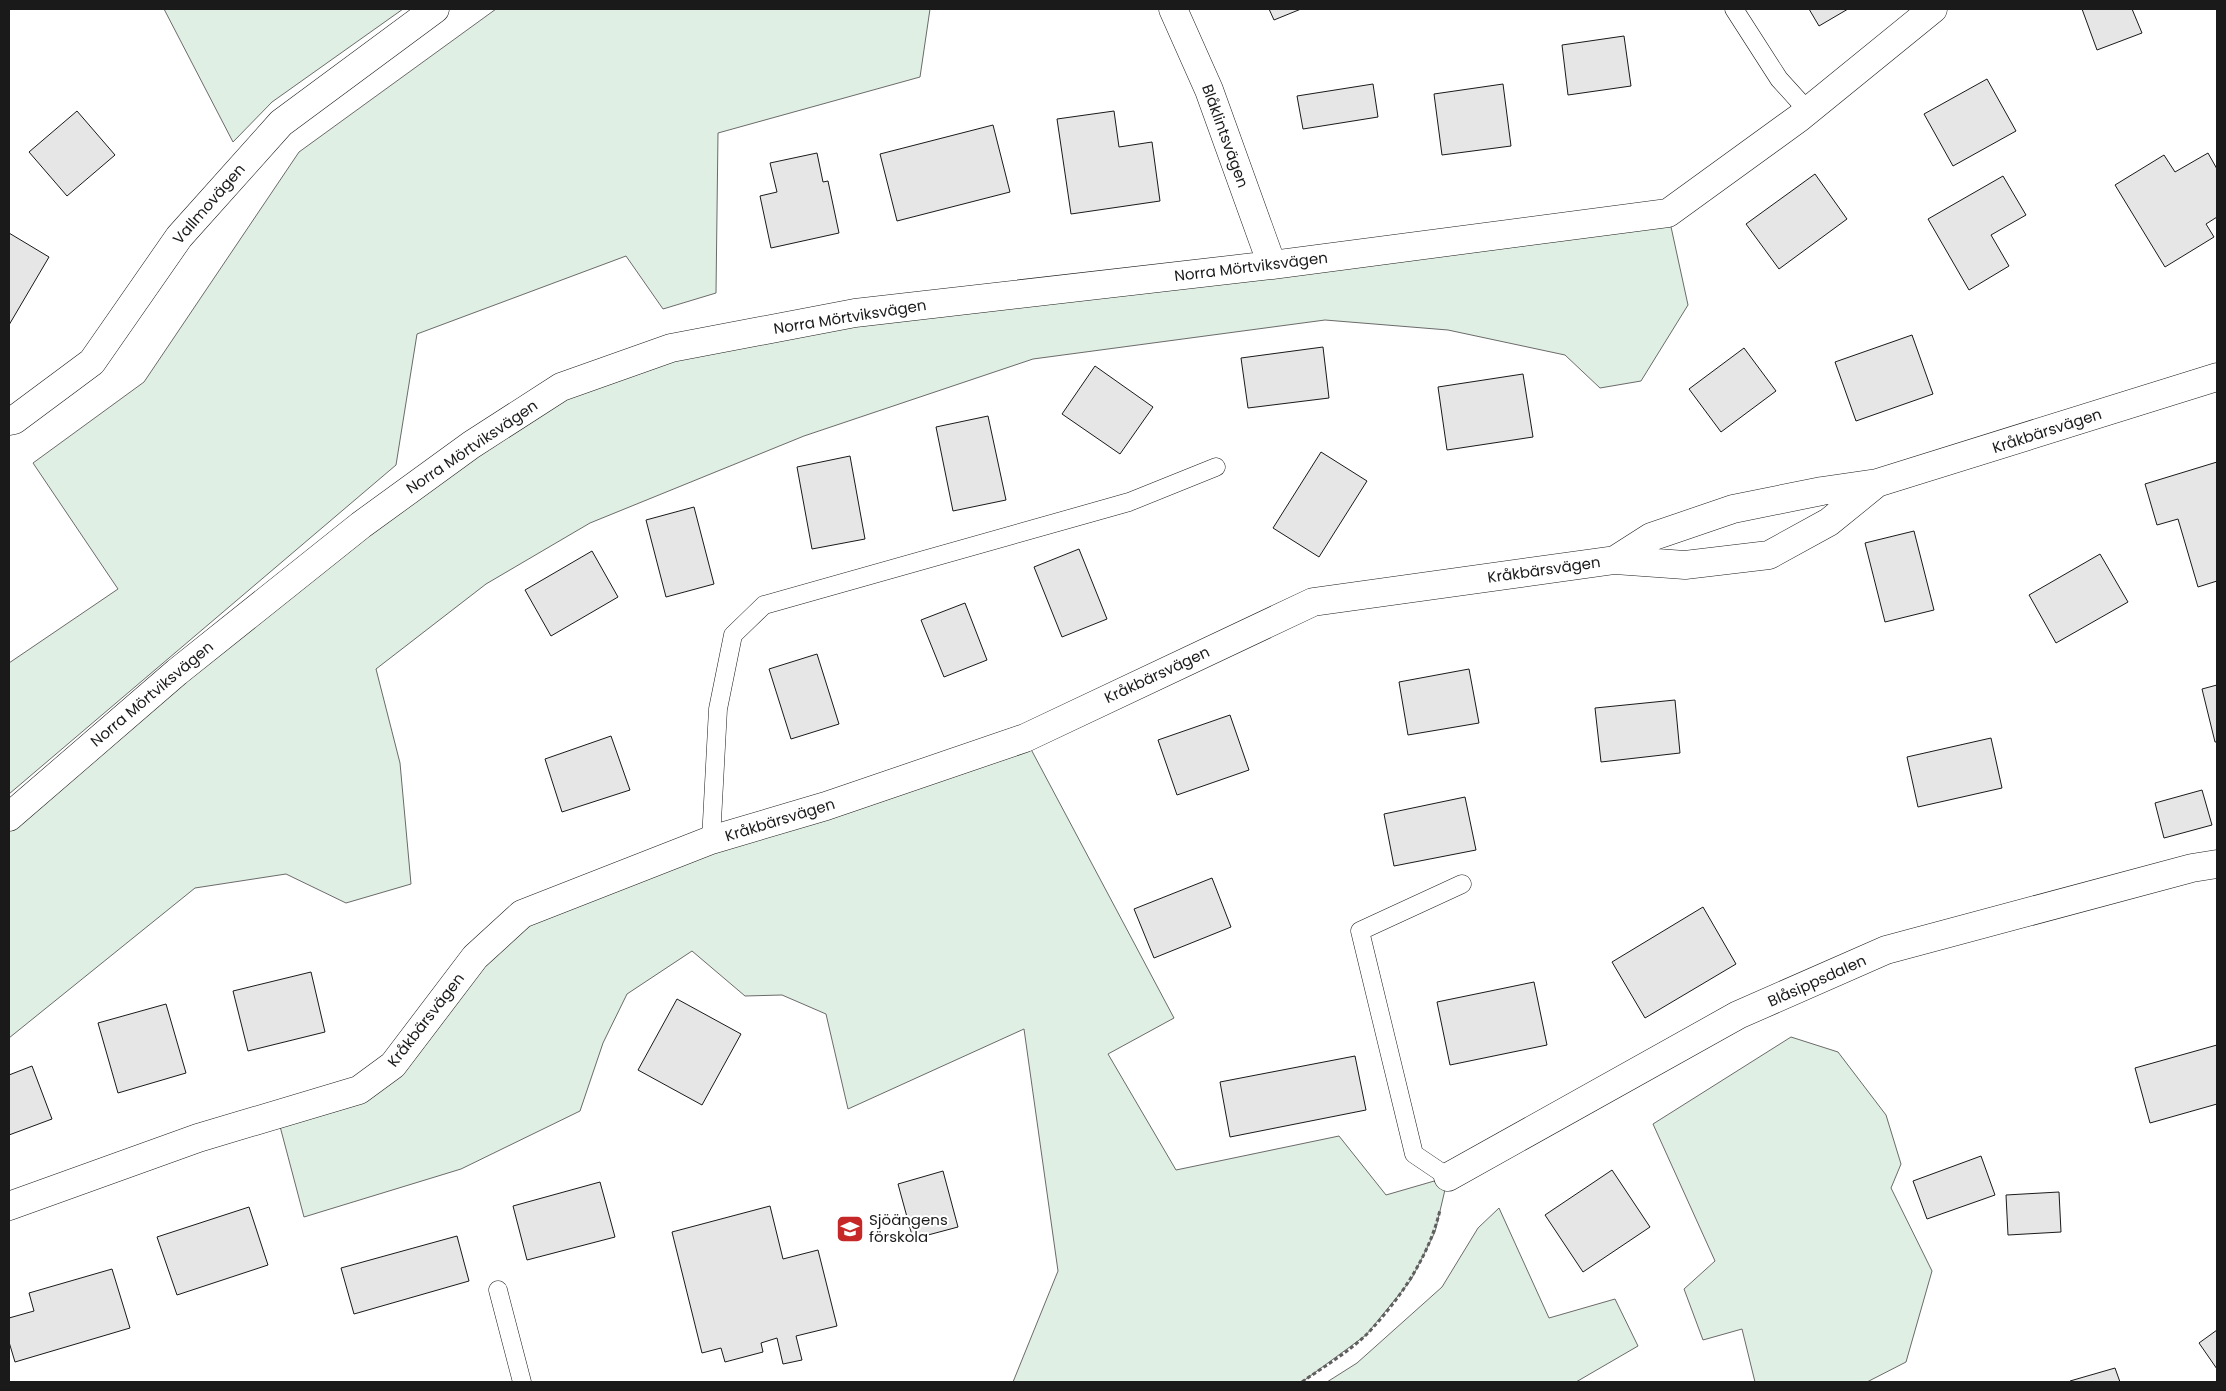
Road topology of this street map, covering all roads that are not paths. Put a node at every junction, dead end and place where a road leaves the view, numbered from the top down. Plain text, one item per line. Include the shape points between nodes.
1 (435, 9) edge
2 (1173, 9) edge
3 (1734, 9) edge
4 (1933, 9) edge
5 (1808, 111) junction
6 (1272, 265) junction
7 (2217, 377) edge
8 (9, 421) edge
9 (1216, 467) dead end
10 (1877, 483) junction
11 (1615, 560) junction
12 (9, 817) edge
13 (711, 840) junction
14 (2217, 864) edge
15 (1462, 884) dead end
16 (1448, 1177) joint
17 (9, 1206) edge
18 (498, 1290) dead end
19 (522, 1382) edge

1 - 8 street, Vallmovägen via 281,123 179,237 92,362
2 - 6 street, Blåklintsvägen via 1209,90
3 - 5 lane via 1779,79
4 - 5 street, Norra Mörtviksvägen
5 - 6 street, Norra Mörtviksvägen via 1668,213
6 - 12 street, Norra Mörtviksvägen via 855,313 671,348 561,387 471,444 361,525 177,672
7 - 10 street, Kråkbärsvägen
9 - 13 lane, Kråkbärsvägen via 1129,502 764,605 733,635 718,709
10 - 11 street, Kråkbärsvägen via 1733,510 1651,537
10 - 11 street, Kråkbärsvägen via 1829,522 1769,555 1685,565
11 - 13 street, Kråkbärsvägen via 1313,602 1025,738 826,806
13 - 17 street, Kråkbärsvägen via 522,914 475,957 393,1065 359,1090 198,1138
14 - 16 street, Blåsippsdalen via 1886,950 1738,1015
15 - 16 lane via 1360,931 1414,1154
18 - 19 lane

